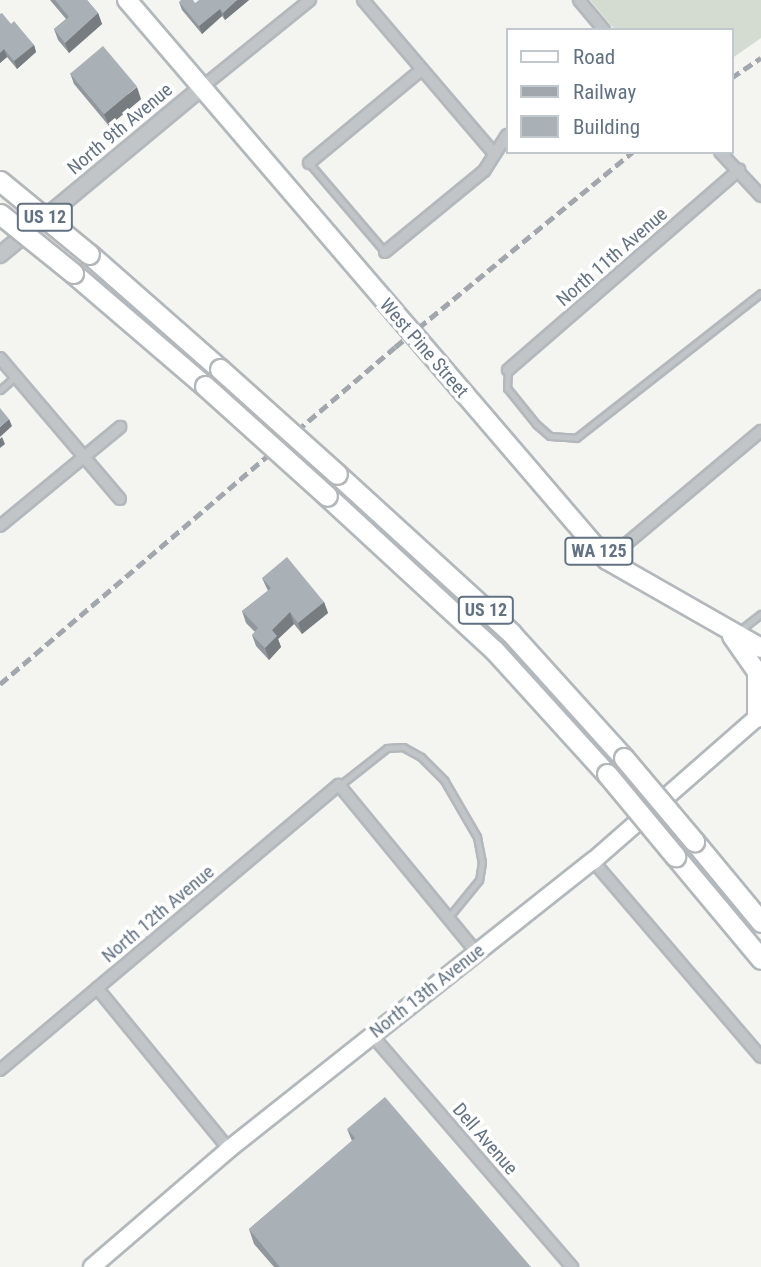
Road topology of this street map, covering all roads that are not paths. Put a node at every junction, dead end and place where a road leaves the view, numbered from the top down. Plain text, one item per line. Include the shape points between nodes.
1 (310, 0) edge
2 (363, 0) edge
3 (579, 0) edge
4 (134, 2) edge
5 (602, 28) edge
6 (421, 70) junction
7 (201, 88) junction
8 (505, 137) edge
9 (493, 152) junction
10 (722, 154) edge
11 (309, 163) joint
12 (739, 170) junction
13 (0, 181) edge
14 (761, 196) edge
15 (0, 214) edge
16 (385, 252) joint
17 (0, 256) edge
18 (761, 293) edge
19 (0, 358) edge
20 (508, 370) joint
21 (16, 376) junction
22 (0, 390) edge
23 (120, 427) dead end
24 (761, 431) edge
25 (84, 457) junction
26 (120, 499) dead end
27 (0, 526) edge
28 (607, 560) junction
29 (761, 614) edge
30 (730, 629) junction
31 (761, 648) edge
32 (759, 716) edge
33 (339, 785) junction
34 (593, 860) junction
35 (448, 918) junction
36 (761, 922) edge
37 (477, 953) junction
38 (761, 959) edge
39 (97, 988) junction
40 (371, 1034) junction
41 (761, 1057) edge
42 (0, 1070) edge
43 (229, 1149) junction
44 (92, 1267) edge
45 (572, 1267) edge

1 - 7 street
2 - 6 street
3 - 5 street
4 - 7 main road, West Pine Street / WA 125
6 - 9 street
6 - 11 street
7 - 17 street, North 9th Avenue
7 - 28 main road, West Pine Street / WA 125
8 - 9 street
9 - 16 street via 484,171
10 - 12 street
11 - 16 lane
12 - 14 street
12 - 20 street, North 11th Avenue
13 - 36 highway, US 12, bridge via 220,369 511,633 624,758
15 - 38 highway, US 12, bridge via 205,386 494,650 607,774
18 - 20 lane via 576,438 550,436 536,424 507,388
19 - 21 street
21 - 22 lane
21 - 25 street
23 - 25 street
24 - 28 street
25 - 26 street
25 - 27 street
28 - 30 main road, West Pine Street / WA 125
29 - 30 lane
30 - 31 main road, West Pine Street / WA 125
30 - 32 main road, WA 125 via 757,672
32 - 34 main road, North 13th Avenue / WA 125
33 - 35 street
33 - 35 lane via 387,748 403,747 444,780 473,828 482,862 479,880
33 - 39 street, North 12th Avenue
34 - 37 main road, North 13th Avenue / WA 125
34 - 41 street
35 - 37 street
37 - 40 main road, North 13th Avenue / WA 125
39 - 42 street, North 12th Avenue
39 - 43 street
40 - 43 main road, North 13th Avenue / WA 125
40 - 45 street, Dell Avenue
43 - 44 main road, North 13th Avenue / WA 125

